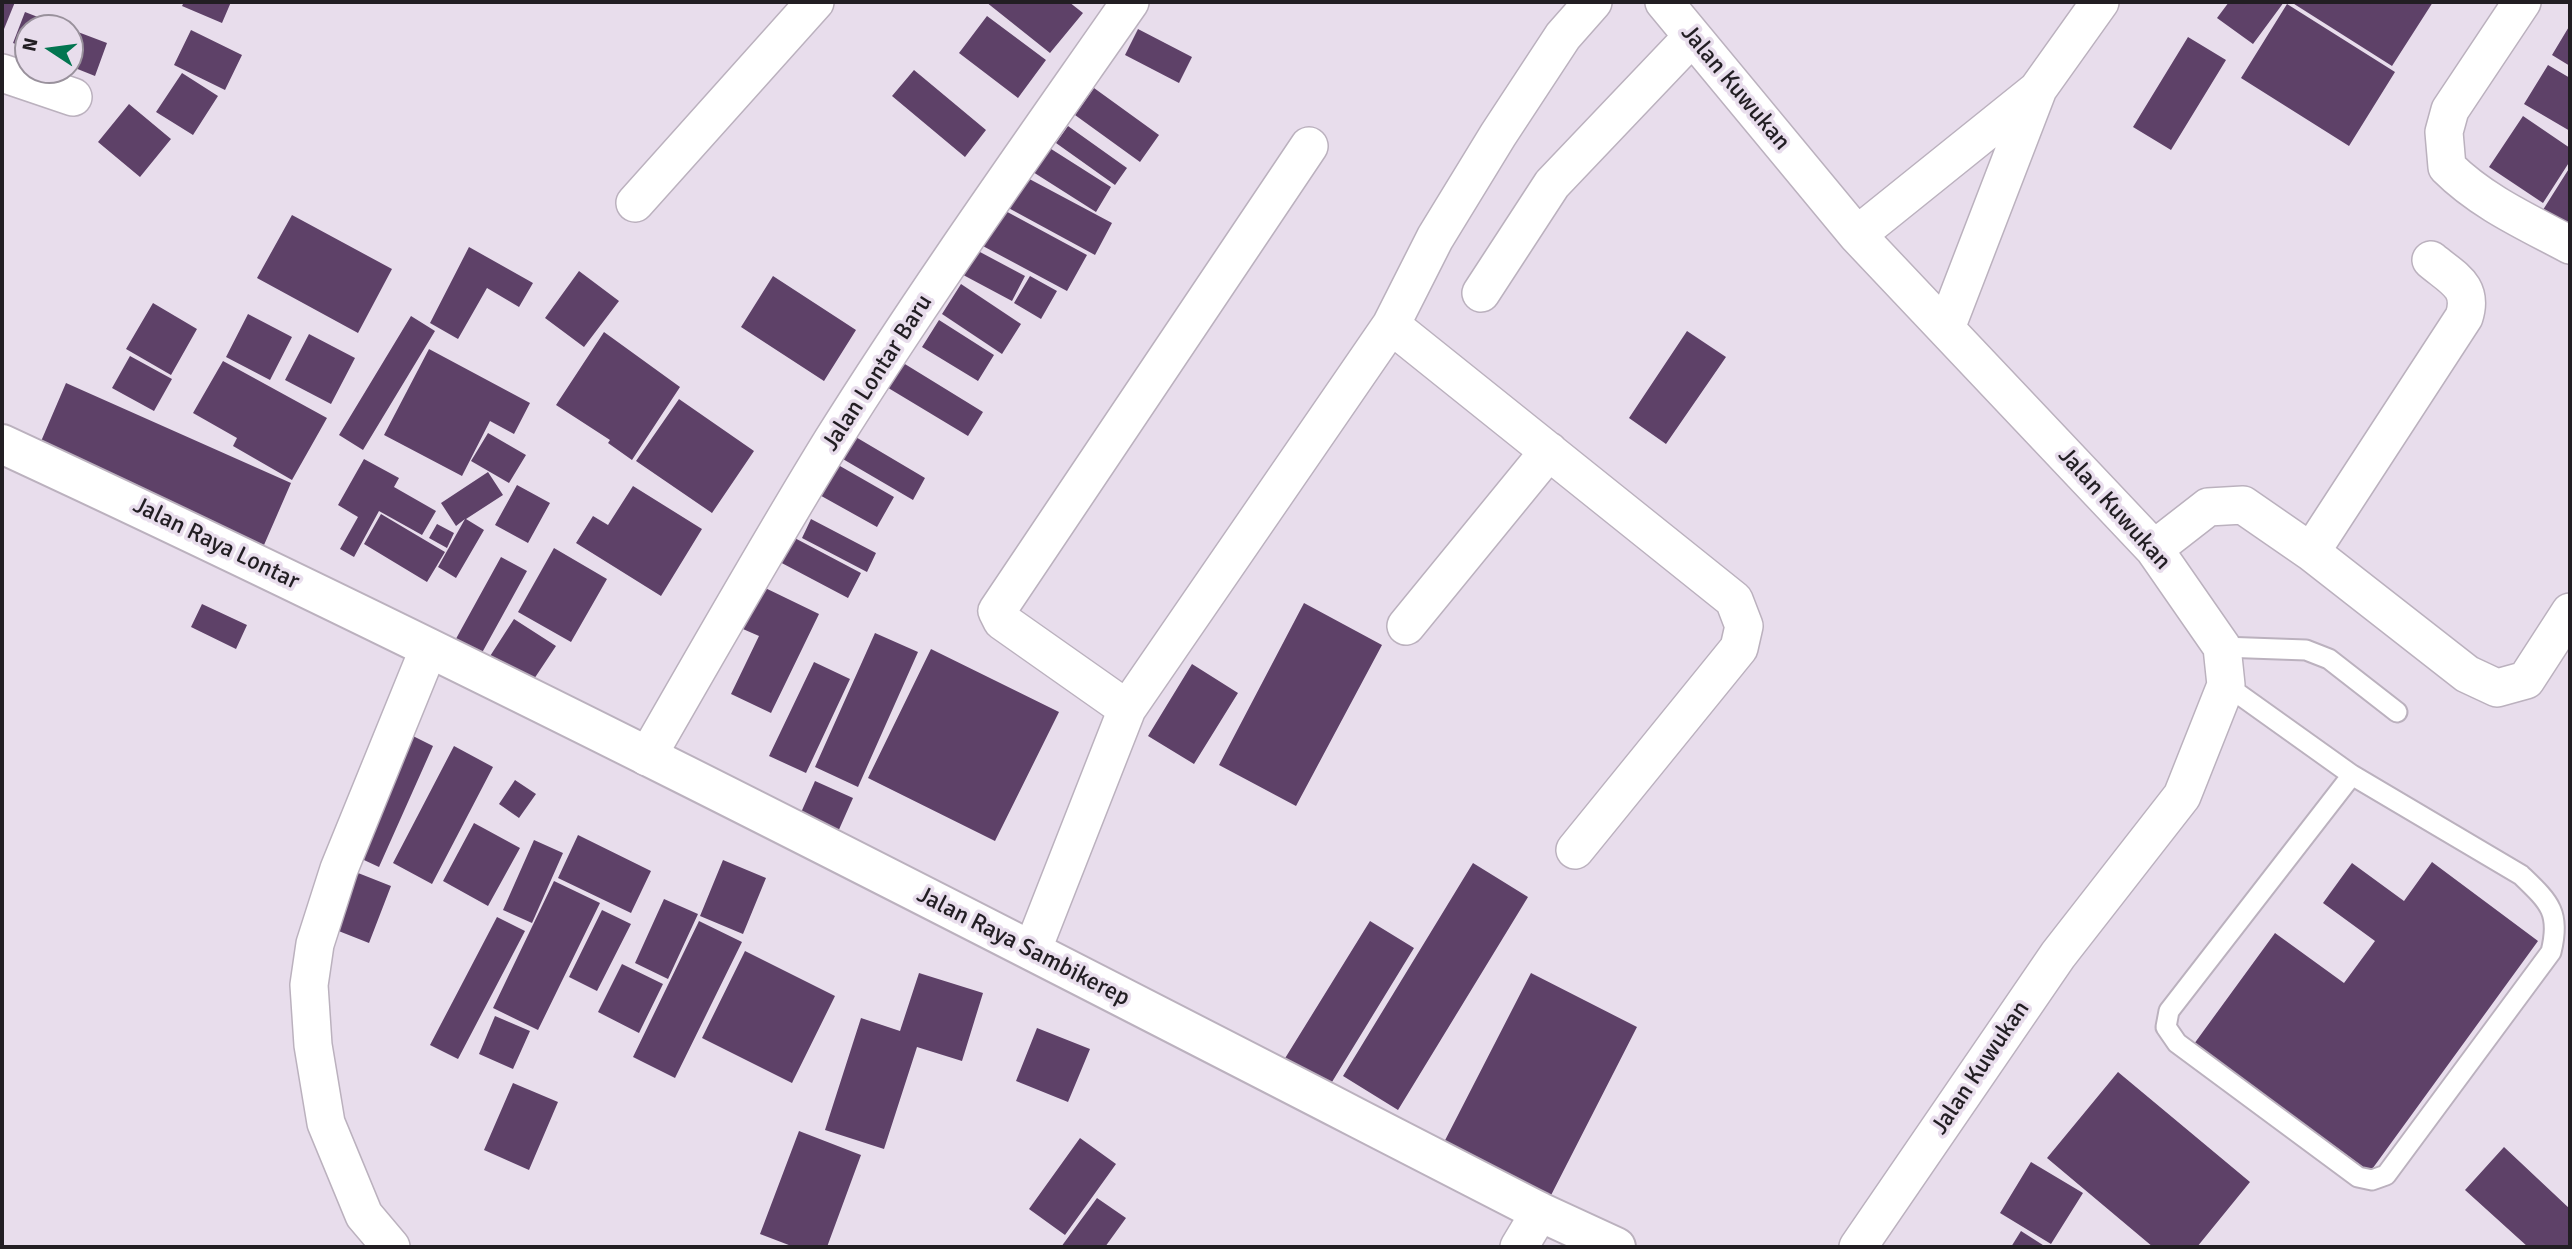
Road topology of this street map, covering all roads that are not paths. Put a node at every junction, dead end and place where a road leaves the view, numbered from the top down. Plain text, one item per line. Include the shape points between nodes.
1 (815, 2) edge
2 (1130, 2) edge
3 (1592, 2) edge
4 (1664, 2) edge
5 (2100, 2) edge
6 (2522, 2) edge
7 (1691, 38) junction
8 (2, 73) edge
9 (2038, 89) junction
10 (73, 97) dead end
11 (1309, 146) dead end
12 (635, 203) dead end
13 (1857, 235) junction
14 (2570, 245) edge
15 (2431, 260) dead end
16 (1481, 293) dead end
17 (1391, 325) junction
18 (1946, 328) junction
19 (2, 444) edge
20 (1549, 451) junction
21 (2154, 549) junction
22 (2311, 552) junction
23 (2570, 612) edge
24 (1406, 626) dead end
25 (2222, 647) junction
26 (429, 648) junction
27 (2226, 685) junction
28 (1127, 709) junction
29 (2397, 712) dead end
30 (647, 757) junction
31 (2352, 775) junction
32 (1575, 850) dead end
33 (1032, 951) junction
34 (1540, 1212) junction
35 (391, 1247) edge
36 (1519, 1247) edge
37 (1616, 1247) edge
38 (1858, 1247) edge

1 - 12 street
2 - 30 street, Jalan Lontar Baru via 990,202 834,439
3 - 17 street via 1563,36 1497,135 1435,238
4 - 7 street, Jalan Kuwukan
5 - 9 street
6 - 14 street via 2450,110 2444,132 2446,167 2489,202
7 - 13 street, Jalan Kuwukan
7 - 16 street via 1552,184
8 - 10 street
9 - 13 street
9 - 18 street
11 - 28 street via 997,611 1002,621
13 - 18 street, Jalan Kuwukan
15 - 22 street via 2464,288 2469,302 2464,317
17 - 20 street
17 - 28 street
18 - 21 street, Jalan Kuwukan
19 - 26 street, Jalan Raya Lontar
20 - 24 street
20 - 32 street via 1734,600 1744,626 1739,648
21 - 22 street via 2208,507 2243,505
21 - 25 street, Jalan Kuwukan
22 - 23 street via 2466,674 2497,688 2526,680
25 - 27 street, Jalan Kuwukan
25 - 29 lane via 2306,650 2329,659
26 - 30 street, Jalan Raya Sambikerep
26 - 35 street via 338,869 315,944 309,985 326,1123 364,1215
27 - 31 lane
27 - 38 street, Jalan Kuwukan via 2182,796 2059,956
28 - 33 street
30 - 33 street, Jalan Raya Sambikerep
31 - 31 lane via 2521,875 2544,897 2554,914 2556,932 2551,952 2386,1175 2372,1180 2358,1177 2177,1043 2166,1027 2169,1011
33 - 34 street, Jalan Raya Sambikerep
34 - 36 street
34 - 37 street, Jalan Raya Sambikerep

